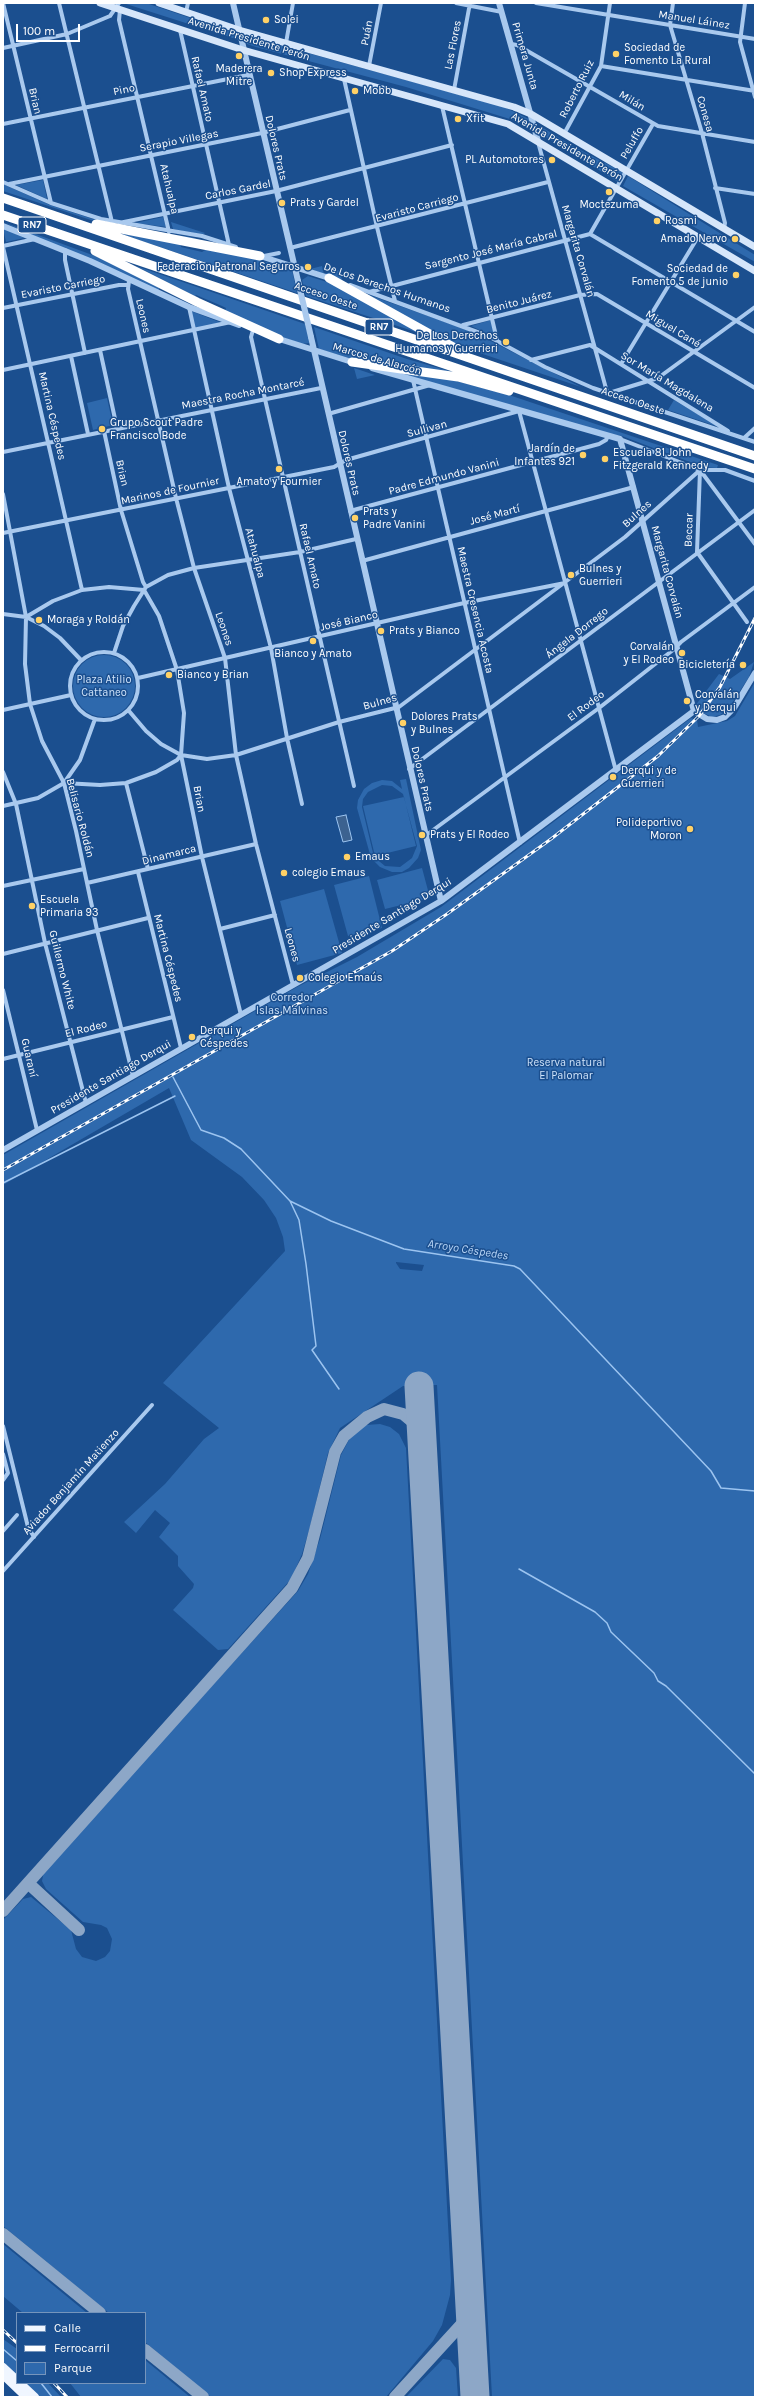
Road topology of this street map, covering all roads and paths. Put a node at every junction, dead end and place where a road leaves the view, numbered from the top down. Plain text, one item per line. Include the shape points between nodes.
1 (3, 3) edge
2 (59, 3) edge
3 (100, 3) edge
4 (159, 3) edge
5 (188, 3) edge
6 (233, 3) edge
7 (293, 3) edge
8 (381, 3) edge
9 (456, 3) edge
10 (499, 3) edge
11 (536, 3) edge
12 (610, 3) edge
13 (673, 3) edge
14 (745, 3) edge
15 (470, 4) edge
16 (551, 4) edge
17 (118, 7) edge
18 (186, 12) junction
19 (502, 12) junction
20 (608, 15) junction
21 (670, 25) junction
22 (180, 30) junction
23 (239, 30) junction
24 (66, 34) junction
25 (740, 37) junction
26 (755, 39) edge
27 (286, 43) junction
28 (511, 44) junction
29 (13, 46) junction
30 (3, 48) edge
31 (243, 50) junction
32 (369, 66) junction
33 (601, 66) junction
34 (248, 75) junction
35 (344, 79) junction
36 (686, 80) junction
37 (192, 86) junction
38 (589, 86) junction
39 (454, 90) junction
40 (754, 91) edge
41 (138, 96) junction
42 (755, 97) edge
43 (442, 106) junction
44 (84, 107) junction
45 (350, 110) junction
46 (531, 114) junction
47 (30, 118) junction
48 (3, 124) edge
49 (653, 124) junction
50 (262, 133) junction
51 (702, 133) junction
52 (564, 134) junction
53 (538, 142) junction
54 (755, 142) edge
55 (206, 145) junction
56 (452, 145) junction
57 (152, 155) junction
58 (98, 166) junction
59 (364, 168) junction
60 (626, 171) junction
61 (45, 177) junction
62 (3, 182) edge
63 (548, 182) junction
64 (9, 184) junction
65 (617, 188) junction
66 (715, 188) junction
67 (276, 191) junction
68 (755, 194) edge
69 (3, 198) edge
70 (51, 203) junction
71 (219, 203) junction
72 (466, 204) junction
73 (165, 214) junction
74 (3, 215) edge
75 (66, 219) junction
76 (112, 222) junction
77 (119, 223) junction
78 (3, 226) edge
79 (377, 228) junction
80 (724, 229) junction
81 (169, 232) junction
82 (590, 234) junction
83 (61, 235) junction
84 (698, 237) junction
85 (36, 239) junction
86 (565, 241) junction
87 (229, 245) junction
88 (3, 247) edge
89 (290, 248) junction
90 (755, 248) edge
91 (65, 250) junction
92 (279, 253) dead end
93 (261, 256) junction
94 (478, 263) junction
95 (295, 268) junction
96 (755, 271) edge
97 (329, 278) junction
98 (670, 281) junction
99 (128, 283) junction
100 (391, 286) junction
101 (369, 292) junction
102 (72, 294) junction
103 (580, 295) junction
104 (395, 301) junction
105 (17, 305) junction
106 (755, 306) edge
107 (189, 307) junction
108 (3, 308) edge
109 (492, 318) junction
110 (736, 320) junction
111 (231, 322) junction
112 (645, 323) junction
113 (462, 326) junction
114 (253, 330) junction
115 (194, 332) junction
116 (755, 332) edge
117 (279, 339) junction
118 (497, 340) junction
119 (140, 342) junction
120 (594, 347) junction
121 (100, 350) junction
122 (313, 351) junction
123 (693, 351) junction
124 (84, 353) junction
125 (71, 356) junction
126 (531, 360) junction
127 (352, 362) junction
128 (31, 364) junction
129 (621, 364) junction
130 (498, 368) junction
131 (3, 370) edge
132 (413, 380) junction
133 (650, 382) junction
134 (430, 386) junction
135 (322, 388) junction
136 (755, 388) edge
137 (415, 390) junction
138 (608, 393) junction
139 (265, 399) junction
140 (578, 408) junction
141 (210, 410) junction
142 (519, 411) junction
143 (328, 414) junction
144 (158, 421) junction
145 (118, 428) junction
146 (755, 428) edge
147 (104, 431) junction
148 (730, 433) junction
149 (88, 434) junction
150 (608, 436) junction
151 (744, 438) junction
152 (425, 439) junction
153 (620, 439) junction
154 (710, 440) junction
155 (755, 442) edge
156 (49, 443) junction
157 (755, 450) edge
158 (3, 452) edge
159 (706, 453) junction
160 (755, 456) edge
161 (531, 462) junction
162 (339, 464) junction
163 (755, 469) edge
164 (700, 470) junction
165 (755, 474) edge
166 (283, 477) junction
167 (755, 481) edge
168 (634, 487) junction
169 (229, 488) junction
170 (437, 488) junction
171 (3, 494) edge
172 (176, 498) junction
173 (121, 510) junction
174 (755, 510) edge
175 (350, 511) junction
176 (544, 511) junction
177 (67, 521) junction
178 (643, 522) junction
179 (739, 522) junction
180 (11, 532) junction
181 (3, 533) edge
182 (449, 537) junction
183 (356, 540) junction
184 (755, 544) edge
185 (300, 552) junction
186 (697, 552) junction
187 (247, 560) junction
188 (362, 561) junction
189 (194, 568) junction
190 (659, 581) junction
191 (565, 583) junction
192 (755, 587) edge
193 (145, 589) junction
194 (82, 590) junction
195 (464, 603) junction
196 (734, 604) junction
197 (3, 614) edge
198 (26, 617) junction
199 (746, 622) dead end
200 (376, 624) junction
201 (320, 637) junction
202 (581, 642) junction
203 (677, 646) junction
204 (271, 648) junction
205 (475, 651) junction
206 (114, 653) junction
207 (224, 658) junction
208 (81, 660) junction
209 (177, 670) junction
210 (755, 673) edge
211 (138, 678) junction
212 (71, 695) junction
213 (30, 704) junction
214 (396, 708) junction
215 (598, 708) junction
216 (3, 710) edge
217 (694, 710) junction
218 (129, 711) junction
219 (489, 712) junction
220 (95, 719) junction
221 (339, 722) junction
222 (287, 738) junction
223 (181, 755) junction
224 (236, 755) junction
225 (410, 769) junction
226 (616, 771) junction
227 (3, 772) edge
228 (504, 778) junction
229 (64, 783) junction
230 (126, 783) junction
231 (354, 786) dead end
232 (16, 804) junction
233 (302, 804) dead end
234 (3, 806) edge
235 (425, 836) junction
236 (520, 843) junction
237 (256, 844) junction
238 (202, 857) junction
239 (84, 869) junction
240 (148, 870) junction
241 (138, 872) junction
242 (31, 880) junction
243 (86, 883) junction
244 (3, 886) edge
245 (441, 901) junction
246 (275, 915) junction
247 (148, 918) junction
248 (220, 929) junction
249 (97, 930) junction
250 (46, 943) junction
251 (3, 954) edge
252 (293, 985) junction
253 (3, 990) edge
254 (241, 1015) junction
255 (173, 1017) junction
256 (121, 1029) junction
257 (70, 1041) junction
258 (181, 1048) junction
259 (19, 1055) junction
260 (3, 1059) edge
261 (133, 1076) junction
262 (86, 1102) junction
263 (37, 1130) junction
264 (3, 1150) edge
265 (152, 1405) dead end
266 (3, 1426) edge
267 (3, 1454) edge
268 (3, 1480) edge
269 (17, 1515) dead end
270 (3, 1531) edge
271 (34, 1537) junction
272 (3, 1571) edge
273 (3, 2367) edge
274 (3, 2375) edge
275 (16, 2379) edge
276 (21, 2384) edge
277 (26, 2397) edge
278 (35, 2397) edge

1 - 29 street, Brian
2 - 24 street
3 - 17 main road, Avenida Presidente Perón
4 - 18 main road, Avenida Presidente Perón
5 - 18 street
6 - 23 street, Dolores Prats
7 - 27 street
8 - 32 street, Puán
9 - 15 street
10 - 19 street, Primera Junta
11 - 16 street, Manuel Láinez
12 - 20 street, Roberto Ruiz
13 - 21 street, Conesa
14 - 25 street
15 - 19 street
15 - 39 street, Las Flores
16 - 20 street, Manuel Láinez
17 - 22 main road, Avenida Presidente Perón
17 - 24 street via 110,16
17 - 41 street, Atahualpa
18 - 23 main road, Avenida Presidente Perón
19 - 28 street, Primera Junta
20 - 21 street, Manuel Láinez
20 - 33 street, Roberto Ruiz
21 - 25 street, Manuel Láinez
21 - 36 street, Conesa
22 - 31 main road, Avenida Presidente Perón
22 - 37 street, Rafael Amato
23 - 27 main road, Avenida Presidente Perón
23 - 31 street, Dolores Prats
24 - 29 street
24 - 44 street
25 - 26 street, Manuel Láinez
25 - 40 street
27 - 32 main road, Avenida Presidente Perón
28 - 38 street, Milán
28 - 46 street, Primera Junta
29 - 30 street
29 - 47 street, Brian
31 - 34 street, Dolores Prats
31 - 35 main road, Avenida Presidente Perón
32 - 39 main road, Avenida Presidente Perón
33 - 36 street
33 - 38 street, Roberto Ruiz
34 - 37 street, Pino
34 - 50 street, Dolores Prats
35 - 43 main road, Avenida Presidente Perón
35 - 45 street
36 - 40 street
36 - 51 street, Conesa
37 - 41 street, Pino
37 - 55 street, Rafael Amato
38 - 49 street, Milán
38 - 52 street, Roberto Ruiz
39 - 46 main road, Avenida Presidente Perón via 507,104
40 - 42 street
41 - 44 street, Pino
41 - 57 street, Atahualpa
43 - 53 main road, Avenida Presidente Perón via 502,122
43 - 56 street
44 - 47 street, Pino
44 - 58 street
45 - 50 street, Serapio Villegas
45 - 59 street
46 - 52 main road, Avenida Presidente Perón
46 - 53 street, Margarita Corvalán
47 - 48 street, Pino
47 - 61 street, Brian
49 - 51 street, Milán
49 - 60 street, Peluffo
50 - 55 street, Serapio Villegas
50 - 67 street, Dolores Prats
51 - 54 street, Milán
51 - 66 street, Conesa
52 - 60 main road, Avenida Presidente Perón
53 - 63 street, Margarita Corvalán
53 - 65 main road, Avenida Presidente Perón
55 - 57 street, Serapio Villegas
55 - 71 street, Rafael Amato
56 - 59 street, Carlos Gardel
56 - 72 street
57 - 58 street, Serapio Villegas
57 - 73 street, Atahualpa
58 - 61 street, Serapio Villegas
58 - 76 street
59 - 67 street, Carlos Gardel
59 - 79 street
60 - 65 street, Peluffo
60 - 80 main road, Avenida Presidente Perón
61 - 64 street, Serapio Villegas
61 - 70 street, Brian
62 - 64 street, De Los Derechos Humanos
63 - 72 street, Evaristo Carriego
63 - 86 street, Margarita Corvalán
64 - 70 street, De Los Derechos Humanos
65 - 82 street
65 - 84 main road, Avenida Presidente Perón
66 - 68 street
66 - 80 street, Conesa via 725,223
67 - 71 street, Carlos Gardel
67 - 89 street, Dolores Prats
69 - 75 highway, Acceso Oeste / RN7
70 - 76 street, De Los Derechos Humanos
71 - 73 street, Carlos Gardel
71 - 87 street, Rafael Amato
72 - 79 street, Evaristo Carriego
72 - 94 street
73 - 77 street, Carlos Gardel
73 - 81 street, Atahualpa
74 - 83 highway, RN7
75 - 93 highway
75 - 130 highway, Acceso Oeste / RN7
76 - 77 street, De Los Derechos Humanos
77 - 81 street, De Los Derechos Humanos
78 - 85 street, Marcos de Alarcón
79 - 89 street, Evaristo Carriego
79 - 100 street
80 - 90 main road, Avenida Presidente Perón
81 - 87 street, De Los Derechos Humanos via 202,236
82 - 86 street, Sargento José María Cabral
82 - 98 street
83 - 117 highway
83 - 140 highway, RN7
84 - 96 main road, Avenida Presidente Perón
84 - 98 street
85 - 88 street
85 - 91 street, Marcos de Alarcón
86 - 94 street, Sargento José María Cabral
86 - 103 street, Margarita Corvalán
87 - 93 street, De Los Derechos Humanos
88 - 105 street, Martina Céspedes
89 - 95 street, Dolores Prats
91 - 99 street, Marcos de Alarcón
91 - 102 street via 64,260
92 - 93 street
93 - 95 street, De Los Derechos Humanos
94 - 100 street, Sargento José María Cabral
94 - 109 street
95 - 97 street, De Los Derechos Humanos
95 - 122 street, Dolores Prats, bridge
97 - 101 street, De Los Derechos Humanos
97 - 130 highway via 427,334
98 - 110 street
98 - 112 street
99 - 102 street, Evaristo Carriego
99 - 107 street, Marcos de Alarcón
99 - 119 street, Leones
100 - 101 street, Sargento José María Cabral
100 - 104 street
101 - 104 street, De Los Derechos Humanos
102 - 105 street, Evaristo Carriego
102 - 124 street
103 - 109 street, Benito Juárez
103 - 112 street, Miguel Cané via 599,295
103 - 120 street, Margarita Corvalán
104 - 113 street, De Los Derechos Humanos
105 - 108 street, Evaristo Carriego
105 - 128 street, Martina Céspedes
106 - 110 street
107 - 111 street, Marcos de Alarcón
107 - 115 street, Atahualpa
109 - 113 street, Benito Juárez
109 - 118 street
110 - 116 street
110 - 123 street
111 - 114 street, Marcos de Alarcón
111 - 115 street
112 - 123 street, Miguel Cané
112 - 129 street
113 - 118 street, De Los Derechos Humanos
114 - 117 street, Marcos de Alarcón
114 - 139 street, Rafael Amato via 251,338
115 - 119 street
115 - 141 street, Atahualpa
117 - 122 street, Marcos de Alarcón
118 - 126 street, De Los Derechos Humanos
119 - 121 street
119 - 144 street, Leones
120 - 126 street via 586,345
120 - 129 street, Sor María Magdalena
120 - 138 street, Margarita Corvalán
121 - 124 street
121 - 145 street
122 - 127 street, Marcos de Alarcón
122 - 135 street, Dolores Prats
123 - 133 street
123 - 136 street, Miguel Cané
124 - 125 street
125 - 128 street
125 - 149 street
126 - 138 street, De Los Derechos Humanos
127 - 132 street, Marcos de Alarcón
127 - 140 highway via 458,377
128 - 131 street
128 - 156 street, Martina Céspedes
129 - 133 street, Sor María Magdalena
130 - 154 highway, Acceso Oeste / RN7
132 - 134 street, Marcos de Alarcón
132 - 137 street, Maestra Cresencia Acosta
133 - 138 street
133 - 148 street, Sor María Magdalena
134 - 137 street
134 - 142 street, Marcos de Alarcón
135 - 139 street, Maestra Rocha Montarcé
135 - 143 street, Dolores Prats
137 - 143 street
137 - 152 street, Maestra Cresencia Acosta
138 - 148 street, De Los Derechos Humanos
139 - 141 street, Maestra Rocha Montarcé
139 - 166 street, Rafael Amato
140 - 159 highway, RN7
141 - 144 street, Maestra Rocha Montarcé
141 - 169 street, Atahualpa
142 - 150 street, Marcos de Alarcón
142 - 152 street, Sullivan
142 - 161 street
143 - 162 street, Dolores Prats
144 - 145 street, Maestra Rocha Montarcé
144 - 172 street, Leones
145 - 147 street, Maestra Rocha Montarcé
146 - 151 street
147 - 149 street, Maestra Rocha Montarcé
147 - 173 street, Brian
148 - 151 street, De Los Derechos Humanos
149 - 156 street, Maestra Rocha Montarcé
150 - 153 street, Marcos de Alarcón
150 - 161 street, Padre Edmundo Vanini via 599,444
151 - 155 street, De Los Derechos Humanos
152 - 162 street, Sullivan
152 - 170 street, Maestra Cresencia Acosta
153 - 164 street, Marcos de Alarcón
153 - 168 street, Margarita Corvalán
154 - 157 highway
154 - 160 highway, Acceso Oeste / RN7
156 - 158 street, Maestra Rocha Montarcé
156 - 177 street, Martina Céspedes
159 - 163 highway, RN7
159 - 165 highway
161 - 170 street, Padre Edmundo Vanini
161 - 176 street
162 - 166 street, Marinos de Fournier
162 - 175 street, Dolores Prats
164 - 167 street, Marcos de Alarcón via 725,470
164 - 178 street, Bulnes
164 - 179 street
164 - 186 street, Beccar
166 - 169 street, Marinos de Fournier
166 - 185 street, Rafael Amato
168 - 176 street, José Martí
168 - 178 street, Margarita Corvalán
169 - 172 street, Marinos de Fournier
169 - 187 street, Atahualpa
170 - 175 street, Padre Edmundo Vanini
170 - 182 street, Maestra Cresencia Acosta
171 - 180 street, Belisario Roldán
172 - 173 street, Marinos de Fournier
172 - 189 street, Leones
173 - 177 street, Marinos de Fournier
173 - 193 street, Brian
174 - 179 street, Ángela Dorrego
175 - 183 street, Dolores Prats
176 - 182 street, José Martí
176 - 191 street
177 - 180 street, Marinos de Fournier
177 - 194 street, Martina Céspedes
178 - 190 street, Margarita Corvalán
178 - 191 street, Bulnes
179 - 184 street
179 - 186 street, Ángela Dorrego
180 - 181 street, Marinos de Fournier
180 - 198 street, Belisario Roldán
182 - 188 street, José Martí
182 - 195 street, Maestra Cresencia Acosta
183 - 185 street
183 - 188 street, Dolores Prats
185 - 187 street
185 - 201 street, Rafael Amato
186 - 190 street, Ángela Dorrego
186 - 196 street, Beccar
187 - 189 street
187 - 204 street, Atahualpa
188 - 200 street, Dolores Prats
189 - 193 street via 174,572
189 - 207 street, Leones
190 - 202 street, Ángela Dorrego
190 - 203 street, Margarita Corvalán
191 - 195 street, José Bianco
191 - 202 street
191 - 205 street, Bulnes
192 - 196 street, El Rodeo
193 - 194 street via 109,586
193 - 206 street via 126,619
193 - 209 street, Brian via 159,616
194 - 198 street via 48,603
195 - 200 street, José Bianco
195 - 205 street, Maestra Cresencia Acosta
196 - 199 street, Beccar
196 - 203 street, El Rodeo
197 - 198 street
198 - 208 street via 49,629
198 - 213 street, Belisario Roldán via 25,664
200 - 201 street, José Bianco
200 - 214 street, Dolores Prats
201 - 204 street, José Bianco
201 - 221 street, Rafael Amato
202 - 215 street
202 - 219 street, Ángela Dorrego
203 - 215 street, El Rodeo
203 - 217 street, Margarita Corvalán
204 - 207 street, José Bianco
204 - 222 street, Atahualpa
205 - 214 street, Bulnes via 405,704
205 - 219 street, Maestra Cresencia Acosta
206 - 208 street via 97,653
206 - 211 street via 129,663
207 - 209 street, José Bianco
207 - 224 street, Leones
208 - 212 street via 71,676
209 - 211 street, José Bianco
209 - 223 street, Brian via 184,713
210 - 217 street via 734,708 725,717 717,720 707,719
211 - 218 street via 138,695
212 - 213 street
212 - 220 street via 79,710
213 - 216 street
213 - 229 street, Belisario Roldán via 40,737
214 - 221 street, Bulnes
214 - 225 street, Dolores Prats
215 - 226 street
215 - 228 street, El Rodeo
217 - 226 street, Presidente Santiago Derqui
218 - 220 street via 113,720
218 - 223 street via 154,738
219 - 225 street, Ángela Dorrego
219 - 228 street, Maestra Cresencia Acosta
220 - 229 street via 82,755
221 - 222 street, Bulnes
221 - 231 street, Rafael Amato
222 - 224 street, Bulnes
222 - 233 street, Atahualpa
223 - 224 street, Bulnes via 207,759
223 - 230 street via 156,772
223 - 238 street, Brian
224 - 237 street, Leones
225 - 235 street, Dolores Prats
226 - 236 street, Presidente Santiago Derqui
227 - 232 street, Guillermo White
228 - 235 street, El Rodeo
228 - 236 street, Maestra Cresencia Acosta
229 - 230 street via 100,786
229 - 232 street via 38,798
229 - 239 street, Belisario Roldán
230 - 240 street
232 - 234 street
232 - 242 street, Guillermo White
235 - 245 street, Dolores Prats
236 - 245 street, Presidente Santiago Derqui
237 - 238 street, Dinamarca
237 - 246 street, Leones
238 - 240 street, Dinamarca
238 - 248 street, Brian
239 - 242 street
239 - 243 street, Belisario Roldán
240 - 241 street, Dinamarca
241 - 243 street, Dinamarca
241 - 247 street, Martina Céspedes
242 - 244 street
242 - 250 street, Guillermo White
243 - 249 street, Belisario Roldán
245 - 252 street, Presidente Santiago Derqui
246 - 248 street
246 - 252 street, Leones
247 - 249 street
247 - 255 street, Martina Céspedes
248 - 254 street, Brian
249 - 250 street
249 - 256 street, Belisario Roldán
250 - 251 street
250 - 257 street, Guillermo White
252 - 254 street, Presidente Santiago Derqui
253 - 259 street, Guaraní
254 - 258 street, Presidente Santiago Derqui
255 - 256 street, El Rodeo
255 - 258 street, Martina Céspedes
256 - 257 street, El Rodeo
256 - 261 street, Belisario Roldán
257 - 259 street, El Rodeo
257 - 262 street, Guillermo White
258 - 261 street, Presidente Santiago Derqui
259 - 260 street, El Rodeo
259 - 263 street, Guaraní
261 - 262 street, Presidente Santiago Derqui
262 - 263 street, Presidente Santiago Derqui
263 - 264 street, Presidente Santiago Derqui
265 - 271 street, Aviador Benjamín Matienzo
266 - 271 street via 28,1527
267 - 268 street via 8,1473
269 - 270 street
271 - 272 street, Aviador Benjamín Matienzo
273 - 275 main road
274 - 277 main road
276 - 278 main road

